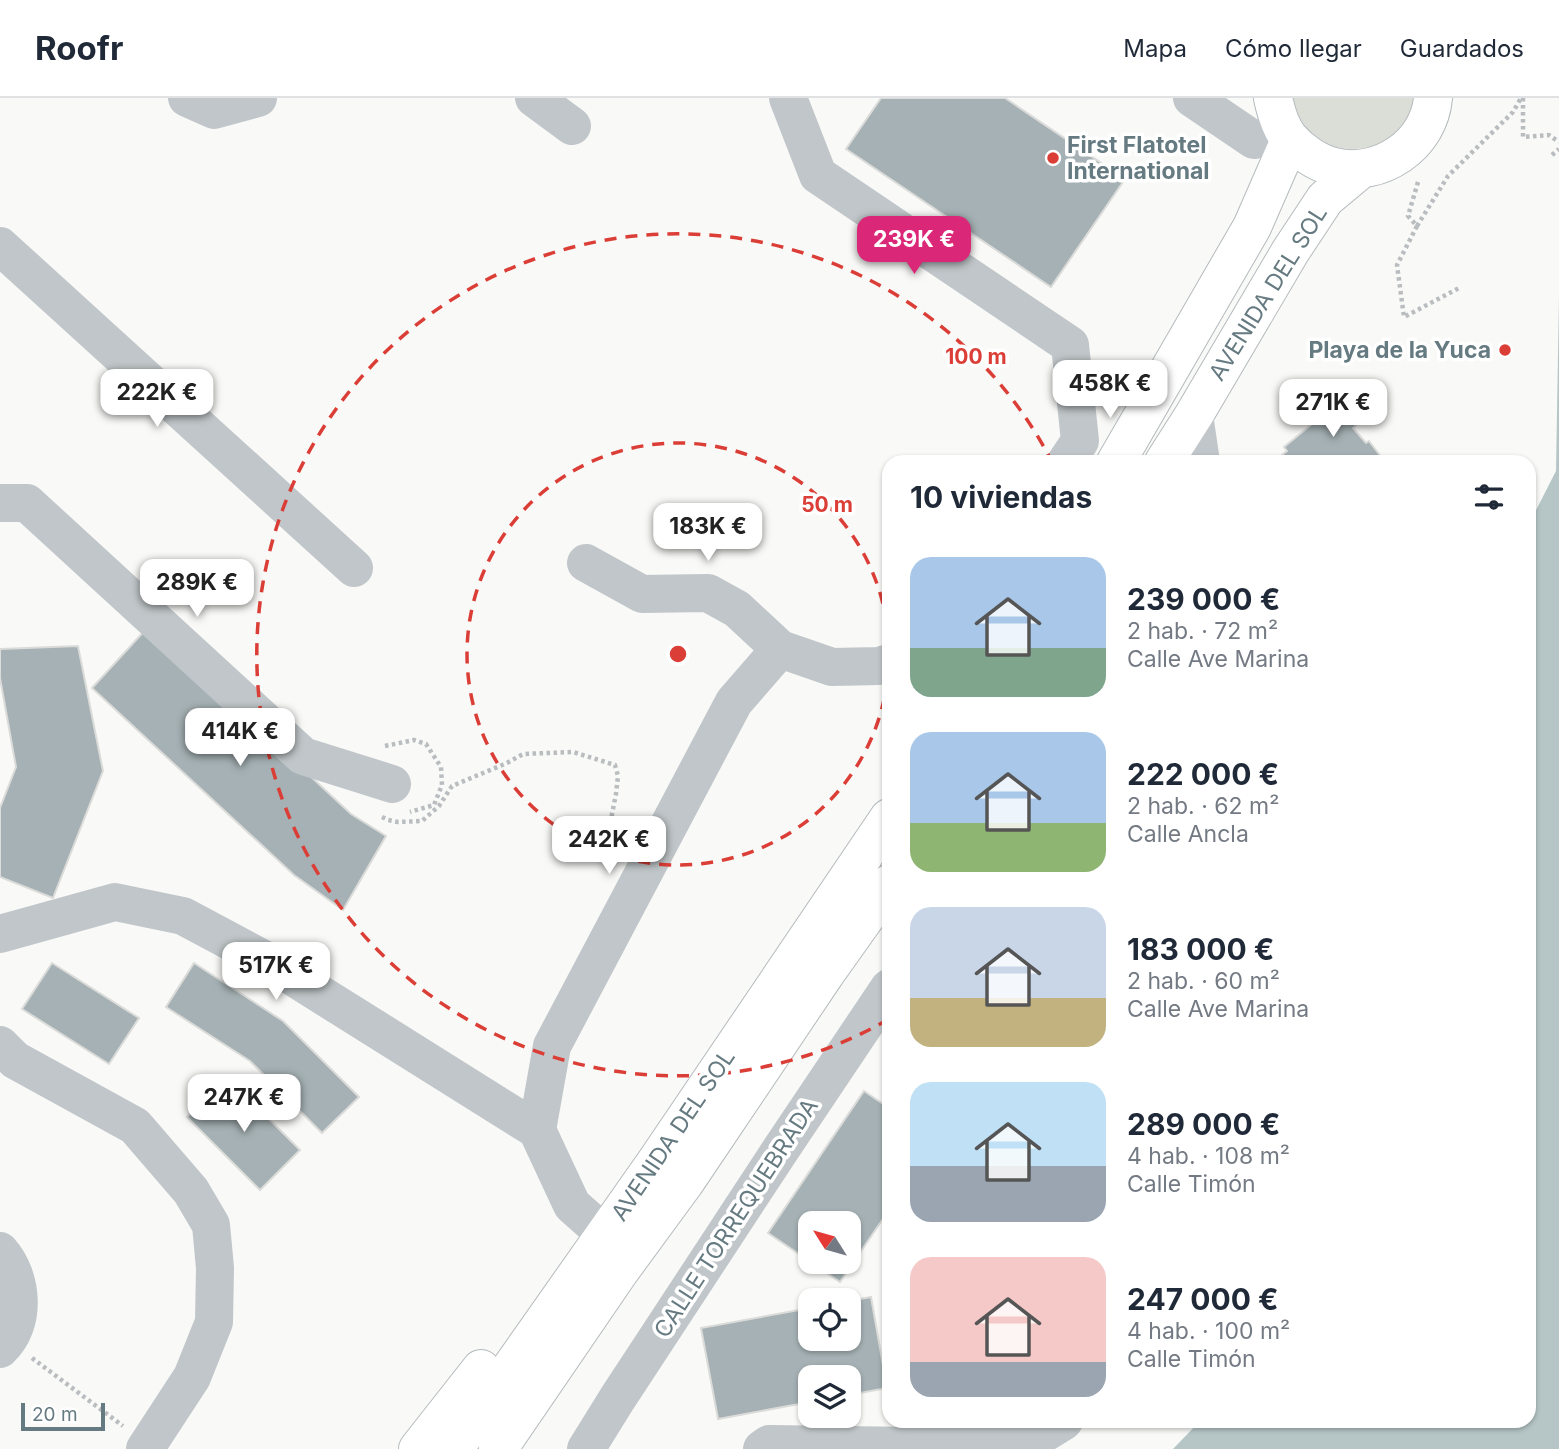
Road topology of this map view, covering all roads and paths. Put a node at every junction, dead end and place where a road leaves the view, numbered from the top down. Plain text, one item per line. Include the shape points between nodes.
1 (258, 98) edge
2 (534, 98) edge
3 (788, 98) edge
4 (1192, 98) edge
5 (1433, 98) edge
6 (1522, 98) edge
7 (206, 102) edge
8 (1283, 123) edge
9 (572, 126) dead end
10 (1559, 142) edge
11 (1559, 149) edge
12 (1552, 155) dead end
13 (1361, 169) junction
14 (1421, 172) dead end
15 (1417, 226) junction
16 (0, 246) edge
17 (1461, 287) dead end
18 (1194, 415) junction
19 (1073, 451) edge
20 (1099, 455) edge
21 (1120, 455) edge
22 (1168, 455) edge
23 (1200, 455) edge
24 (0, 503) edge
25 (586, 563) dead end
26 (354, 568) dead end
27 (780, 649) junction
28 (882, 665) edge
29 (385, 799) joint
30 (882, 828) edge
31 (612, 862) dead end
32 (882, 894) edge
33 (0, 934) edge
34 (882, 999) edge
35 (0, 1045) edge
36 (537, 1130) junction
37 (656, 1162) junction
38 (598, 1229) junction
39 (0, 1251) edge
40 (619, 1272) junction
41 (4, 1345) edge
42 (1053, 1428) edge
43 (146, 1447) edge
44 (418, 1449) edge
45 (454, 1449) edge
46 (498, 1449) edge
47 (525, 1449) edge
48 (586, 1449) edge
49 (762, 1449) edge

1 - 7 street
2 - 9 street
3 - 19 street via 818,175 1070,345
4 - 8 street via 1254,140
5 - 13 main road via 1423,131 1407,149 1386,163
6 - 10 path via 1523,137 1549,135
6 - 15 path via 1448,176
8 - 13 main road via 1310,157 1334,167
8 - 21 main road, AVENIDA DEL SOL via 1252,227
11 - 12 path
13 - 18 main road, AVENIDA DEL SOL via 1325,200
14 - 15 path via 1408,216
15 - 17 path via 1397,265 1404,317
16 - 26 street
18 - 22 main road, AVENIDA DEL SOL
18 - 23 street
19 - 20 street
24 - 29 street via 27,503 303,756
25 - 27 street via 642,594 708,593 737,609
27 - 28 street via 832,667
27 - 36 street via 734,702 552,1046
29 - 31 path via 388,820 422,821 452,786 523,754 573,752 615,765
30 - 37 main road, AVENIDA DEL SOL
32 - 40 main road, AVENIDA DEL SOL
33 - 36 street via 115,902 183,916 269,962
34 - 48 street, CALLE TORREQUEBRADA
35 - 43 street via 15,1060 135,1126 191,1191 211,1225 214,1322 192,1377
36 - 38 street via 572,1205
37 - 38 main road
37 - 45 main road, AVENIDA DEL SOL
38 - 44 main road
39 - 41 street via 9,1261 18,1287 18,1314
40 - 46 main road, AVENIDA DEL SOL
40 - 47 main road
41 - 43 path
42 - 49 street via 1035,1439 988,1447 769,1444

